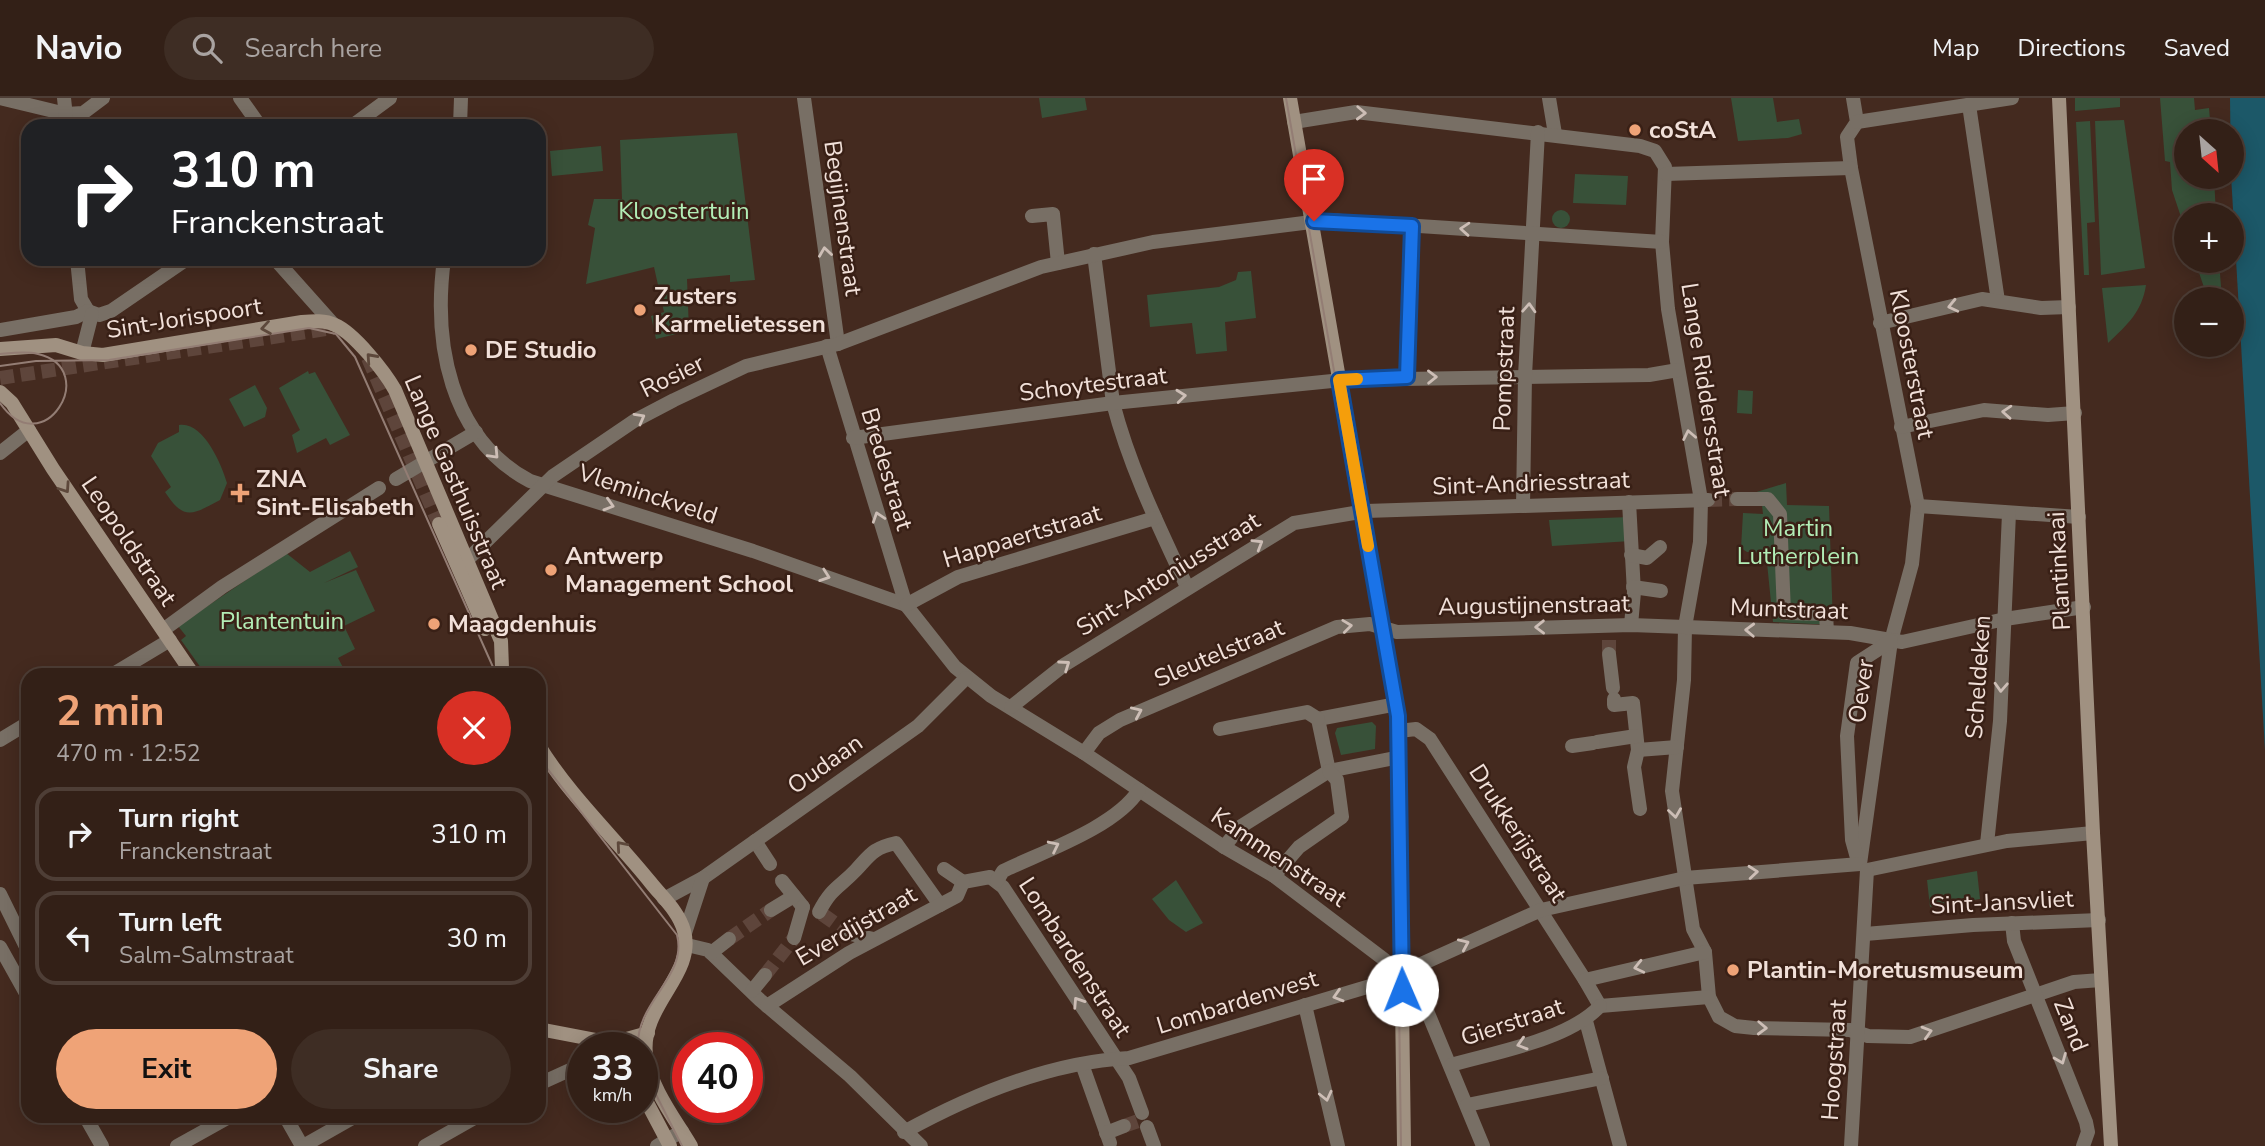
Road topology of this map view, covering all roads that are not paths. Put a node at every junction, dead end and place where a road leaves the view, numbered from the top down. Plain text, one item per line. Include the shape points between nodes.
1 (0, 98) edge
2 (64, 98) edge
3 (103, 98) edge
4 (240, 98) edge
5 (390, 98) edge
6 (461, 98) edge
7 (804, 98) edge
8 (1290, 98) edge
9 (1549, 98) edge
10 (1853, 98) edge
11 (2012, 98) edge
12 (2059, 98) edge
13 (1969, 105) junction
14 (63, 119) edge
15 (66, 119) edge
16 (68, 119) edge
17 (255, 119) edge
18 (362, 119) edge
19 (460, 119) edge
20 (1294, 122) junction
21 (1857, 122) junction
22 (1538, 132) junction
23 (1555, 134) junction
24 (1851, 167) junction
25 (1666, 174) junction
26 (1032, 216) dead end
27 (1311, 221) junction
28 (1412, 226) junction
29 (1533, 234) junction
30 (1662, 242) junction
31 (1094, 254) junction
32 (1058, 263) junction
33 (78, 266) edge
34 (177, 266) edge
35 (281, 266) edge
36 (443, 266) edge
37 (1998, 301) junction
38 (2069, 307) junction
39 (90, 313) junction
40 (1880, 323) junction
41 (333, 324) junction
42 (0, 330) edge
43 (832, 345) junction
44 (0, 349) edge
45 (82, 353) junction
46 (1678, 370) junction
47 (1525, 376) junction
48 (1407, 377) junction
49 (1339, 380) junction
50 (0, 392) edge
51 (1113, 403) junction
52 (2075, 413) junction
53 (1901, 428) junction
54 (29, 430) junction
55 (475, 432) junction
56 (853, 438) junction
57 (0, 453) edge
58 (425, 461) junction
59 (396, 479) dead end
60 (544, 485) junction
61 (379, 488) dead end
62 (1737, 499) tunnel mouth
63 (1705, 500) junction
64 (1629, 502) junction
65 (1523, 506) junction
66 (1918, 506) junction
67 (1362, 512) junction
68 (2009, 513) junction
69 (2079, 517) junction
70 (1155, 518) junction
71 (439, 524) tunnel mouth
72 (1660, 547) dead end
73 (1632, 555) junction
74 (466, 561) junction
75 (1187, 587) junction
76 (1633, 587) junction
77 (1661, 591) dead end
78 (906, 605) junction
79 (2084, 607) junction
80 (1784, 613) junction
81 (2005, 619) junction
82 (1632, 625) junction
83 (1685, 627) junction
84 (1383, 629) junction
85 (1784, 631) junction
86 (1827, 632) junction
87 (166, 635) junction
88 (1891, 640) junction
89 (1609, 654) tunnel mouth
90 (121, 668) edge
91 (189, 668) edge
92 (501, 668) edge
93 (503, 668) edge
94 (966, 678) junction
95 (1396, 704) junction
96 (1011, 707) junction
97 (1318, 719) junction
98 (21, 727) edge
99 (1220, 729) dead end
100 (1399, 731) junction
101 (0, 740) edge
102 (1637, 743) junction
103 (1572, 746) dead end
104 (1677, 747) junction
105 (1084, 753) junction
106 (1400, 757) junction
107 (546, 761) edge
108 (1328, 771) junction
109 (1139, 790) junction
110 (1640, 809) dead end
111 (2093, 833) junction
112 (755, 842) junction
113 (1987, 844) junction
114 (1224, 847) junction
115 (770, 864) dead end
116 (1863, 867) junction
117 (944, 869) dead end
118 (1274, 876) junction
119 (703, 878) junction
120 (1685, 878) junction
121 (782, 881) dead end
122 (997, 881) junction
123 (963, 882) junction
124 (0, 894) edge
125 (664, 899) junction
126 (798, 901) junction
127 (940, 905) junction
128 (771, 910) tunnel mouth
129 (1541, 910) junction
130 (2099, 920) junction
131 (2012, 922) junction
132 (850, 934) tunnel mouth
133 (1865, 934) junction
134 (21, 937) edge
135 (794, 938) tunnel mouth
136 (686, 939) junction
137 (729, 939) tunnel mouth
138 (874, 939) junction
139 (0, 947) edge
140 (1705, 952) junction
141 (711, 953) junction
142 (1402, 973) junction
143 (765, 975) tunnel mouth
144 (1585, 980) junction
145 (2095, 980) junction
146 (21, 984) edge
147 (752, 991) junction
148 (2035, 996) junction
149 (1709, 997) junction
150 (1305, 1005) junction
151 (767, 1006) junction
152 (1600, 1006) junction
153 (1587, 1021) junction
154 (546, 1031) edge
155 (648, 1032) edge
156 (1860, 1033) junction
157 (567, 1036) edge
158 (1115, 1059) junction
159 (1082, 1064) junction
160 (1451, 1065) junction
161 (567, 1071) edge
162 (1602, 1078) junction
163 (546, 1081) edge
164 (658, 1083) edge
165 (1467, 1105) junction
166 (89, 1123) edge
167 (218, 1123) edge
168 (289, 1123) edge
169 (344, 1123) edge
170 (466, 1123) edge
171 (655, 1123) edge
172 (1124, 1126) tunnel mouth
173 (682, 1131) junction
174 (914, 1143) edge
175 (664, 1144) edge
176 (102, 1146) edge
177 (177, 1146) edge
178 (303, 1146) edge
179 (425, 1146) edge
180 (691, 1146) edge
181 (1154, 1146) edge
182 (1338, 1146) edge
183 (1404, 1146) edge
184 (1483, 1146) edge
185 (1620, 1146) edge
186 (1851, 1146) edge
187 (2085, 1146) edge
188 (2111, 1146) edge

1 - 14 street
2 - 15 street
3 - 16 street
4 - 17 street
5 - 18 street
6 - 19 street
43 -> 7 street, Begijnenstraat
8 - 20 street
9 - 23 street
10 - 21 street, Kloosterstraat
11 - 13 street
12 - 38 street, Plantinkaai
13 - 21 street
13 - 37 street
20 -> 22 street via 1356,112
20 - 27 street
21 - 24 street, Kloosterstraat via 1847,137
22 - 23 street
22 - 29 street, Pompstraat
23 - 25 street via 1649,148 1660,155
24 - 25 street
24 - 40 street, Kloosterstraat
25 - 30 street, Lange Riddersstraat
26 - 32 street via 1053,214
27 - 28 street, Rosier
27 - 31 street, Rosier
27 - 49 street
29 -> 28 street, Rosier
28 - 48 street
29 - 30 street, Rosier
47 -> 29 street, Pompstraat
30 - 46 street, Lange Riddersstraat
31 - 32 street, Rosier
31 - 51 street
32 - 43 street, Rosier
33 - 39 street via 81,299
34 - 39 street via 111,311
35 - 41 street
36 - 55 street, Vleminckveld via 439,297 443,350 454,392
37 - 38 street
37 -> 40 street via 1982,299
38 - 52 street, Plantinkaai
39 - 42 street
39 - 45 street
40 - 53 street, Kloosterstraat
41 -> 45 street, Sint-Jorispoort via 302,322 106,354
58 -> 41 street, Lange Gasthuisstraat via 390,382 350,336
43 - 56 street, Bredestraat
60 -> 43 street, Rosier via 634,421 674,400 746,366
44 - 45 street, Sint-Jorispoort via 56,345
46 - 47 street, Schoytestraat via 1650,375
63 -> 46 street, Lange Riddersstraat
48 -> 47 street, Schoytestraat
47 - 65 street, Pompstraat
48 - 49 street, Schoytestraat
51 -> 49 street, Schoytestraat
49 - 67 street
50 - 54 street, Leopoldstraat
51 - 56 street, Schoytestraat
51 - 70 street
52 -> 53 street via 1984,411
52 - 69 street, Plantinkaai
53 - 66 street, Kloosterstraat
54 - 57 street
54 -> 87 street, Leopoldstraat
55 - 58 street
55 -> 60 street, Vleminckveld via 503,464
78 -> 56 street, Bredestraat
58 - 59 street
58 - 74 street, Lange Gasthuisstraat
60 - 74 street, Rosier
60 -> 78 street, Vleminckveld
61 - 87 street via 222,587
62 - 80 street via 1768,499 1780,514
63 - 64 street, Sint-Andriesstraat
63 - 83 street, Lange Riddersstraat
64 - 65 street, Sint-Andriesstraat
64 - 73 street
65 - 67 street, Sint-Andriesstraat
66 - 68 street
66 - 88 street, Kloosterstraat via 1912,564
75 -> 67 street, Sint-Antoniusstraat via 1294,523
67 - 84 street
68 - 69 street
68 - 81 street, Scheldeken
69 - 79 street, Plantinkaai
70 - 75 street
70 - 78 street, Happaertstraat via 958,577
71 - 92 street
72 - 73 street via 1647,558
73 - 76 street
74 - 93 street, Lange Gasthuisstraat via 501,641
96 -> 75 street, Sint-Antoniusstraat via 1064,665
76 - 77 street
76 - 82 street
78 - 94 street, Kammenstraat
79 - 81 street, Muntstraat
79 - 111 street, Plantinkaai
80 - 85 street
80 - 86 street via 1826,614
81 - 88 street, Muntstraat via 1902,642
81 -> 113 street, Scheldeken
82 - 83 street, Augustijnenstraat
82 -> 84 street, Augustijnenstraat via 1609,630
85 -> 83 street, Muntstraat
83 - 104 street, Lange Riddersstraat
84 - 95 street
105 -> 84 street, Sleutelstraat via 1099,733 1120,720 1337,627 1370,624
85 - 86 street, Muntstraat
86 - 88 street, Muntstraat
87 - 90 street
87 - 91 street, Leopoldstraat
88 - 116 street, Oever
88 - 116 street, Oever via 1857,663 1847,736 1852,840
89 - 102 street via 1614,705 1633,703
94 - 96 street, Kammenstraat
94 - 112 street, Oudaan via 918,726
95 - 97 street
95 - 100 street
96 - 105 street, Kammenstraat
97 - 99 street via 1307,712
97 - 108 street
98 - 101 street
100 - 106 street
100 - 129 street, Drukkerijstraat via 1416,729 1430,739
102 - 103 street
102 - 104 street
102 - 110 street via 1633,767
104 -> 120 street, Lange Riddersstraat via 1672,791
105 - 109 street, Kammenstraat
106 - 108 street
106 - 142 street
125 -> 107 street
108 - 114 street via 1240,827
108 - 118 street via 1337,780 1342,817 1299,847
109 - 114 street, Kammenstraat
122 -> 109 street via 1003,871 1130,804
111 - 113 street, Sint-Jansvliet
111 - 130 street, Sint-Jansvliet
112 - 115 street
112 - 119 street, Oudaan
113 - 116 street, Sint-Jansvliet
114 - 118 street, Kammenstraat
120 -> 116 street, Sint-Jansvliet
116 - 133 street
117 - 123 street
118 - 142 street, Kammenstraat
119 - 125 street, Oudaan
119 - 136 street
120 - 129 street, Lombardenvest
120 - 140 street, Lange Riddersstraat via 1693,929
121 - 126 street
122 - 123 street via 984,877
158 -> 122 street, Lombardenstraat
123 - 127 street, Everdijstraat via 957,896
124 - 134 street
125 - 136 street via 677,914
126 - 127 street via 821,913 830,890 857,869 862,859 881,846 896,843
126 - 128 street
126 - 135 street
127 - 138 street, Everdijstraat
142 -> 129 street, Lombardenvest
129 - 144 street, Drukkerijstraat
130 - 131 street, Sint-Jansvliet
130 - 145 street
131 - 133 street, Sint-Jansvliet
131 - 148 street, Zand via 2014,941
132 - 138 street
133 - 156 street, Hoogstraat
136 - 141 street
136 - 155 street via 681,967 656,1007
137 - 141 street
138 - 151 street, Everdijstraat
139 - 146 street
140 -> 144 street
140 - 149 street, Lange Riddersstraat
141 - 147 street
142 -> 150 street, Lombardenvest
142 - 160 street, Kammenstraat via 1418,989
142 - 183 street
143 - 147 street
144 - 152 street, Drukkerijstraat
145 - 148 street
145 - 188 street
147 - 151 street
156 -> 148 street via 1910,1037
148 -> 187 street, Zand via 2086,1122
149 - 152 street
149 -> 156 street via 1718,1017 1735,1026
150 - 158 street, Lombardenvest
150 -> 182 street
151 - 174 street via 850,1076
152 - 153 street
153 -> 160 street, Gierstraat
153 - 162 street
154 - 157 street
156 - 186 street, Hoogstraat
158 - 159 street, Lombardenvest
158 - 181 street, Lombardenstraat via 1129,1078
159 - 172 street via 1108,1138
159 - 174 street, Lombardenvest via 960,1101
160 - 165 street, Kammenstraat
161 - 163 street
162 - 165 street
162 - 185 street
164 - 173 street
165 - 184 street, Kammenstraat
166 - 176 street
167 - 177 street
168 - 178 street
169 - 178 street
170 - 179 street
171 - 175 street
173 - 175 street
173 - 180 street

